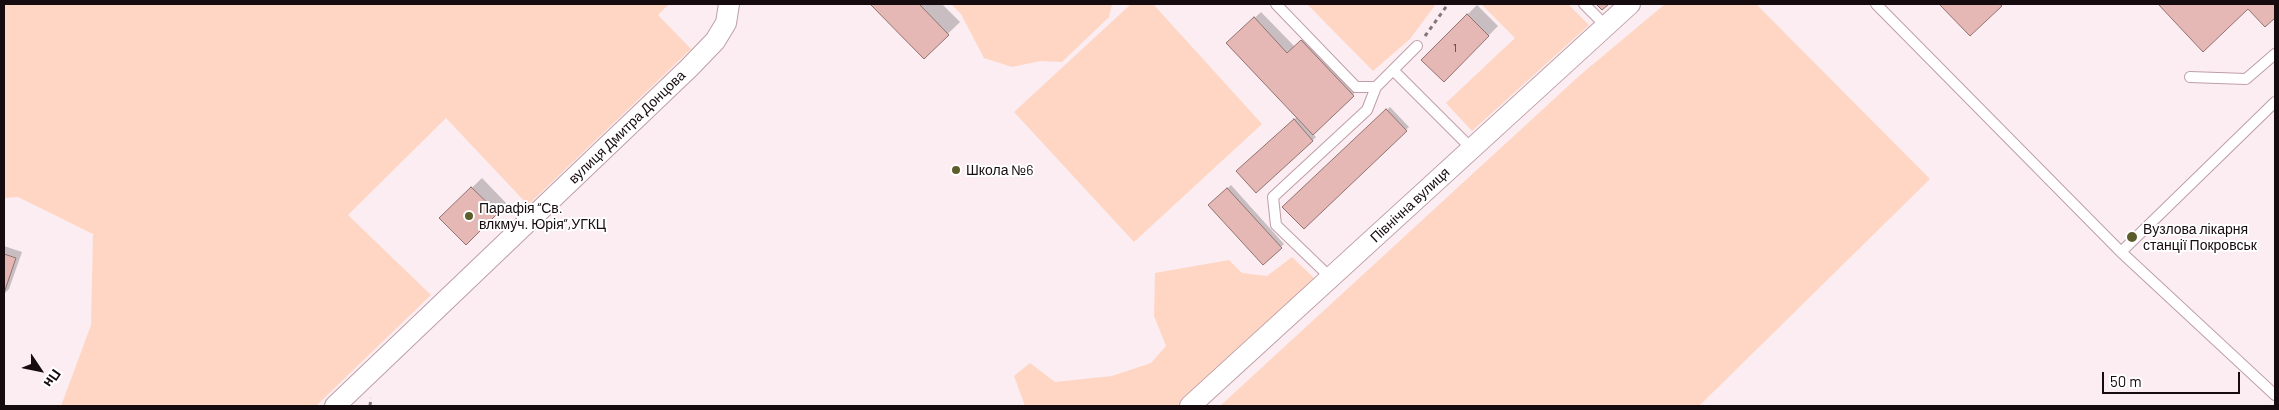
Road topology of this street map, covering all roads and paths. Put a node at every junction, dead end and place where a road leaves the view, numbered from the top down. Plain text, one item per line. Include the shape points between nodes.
1 (729, 4) edge
2 (1276, 4) edge
3 (1448, 4) edge
4 (1584, 4) edge
5 (1630, 4) edge
6 (1876, 4) edge
7 (1606, 26) junction
8 (1417, 46) joint
9 (2275, 54) edge
10 (1393, 70) junction
11 (2190, 77) dead end
12 (1376, 87) junction
13 (2275, 102) edge
14 (1472, 149) junction
15 (2120, 252) junction
16 (1331, 278) junction
17 (2275, 395) edge
18 (335, 406) edge
19 (1190, 406) edge

1 - 18 street, вулиця Дмитра Донцова via 726,24 689,68
2 - 12 lane via 1356,87
3 - 8 path
4 - 7 lane
5 - 7 street, Північна вулиця
6 - 15 lane
7 - 14 street, Північна вулиця
8 - 10 lane
9 - 11 lane via 2246,79
10 - 12 lane
10 - 14 lane
12 - 16 lane via 1367,110 1273,197 1276,225
13 - 15 lane
14 - 16 street, Північна вулиця
15 - 17 lane
16 - 19 street, Північна вулиця

